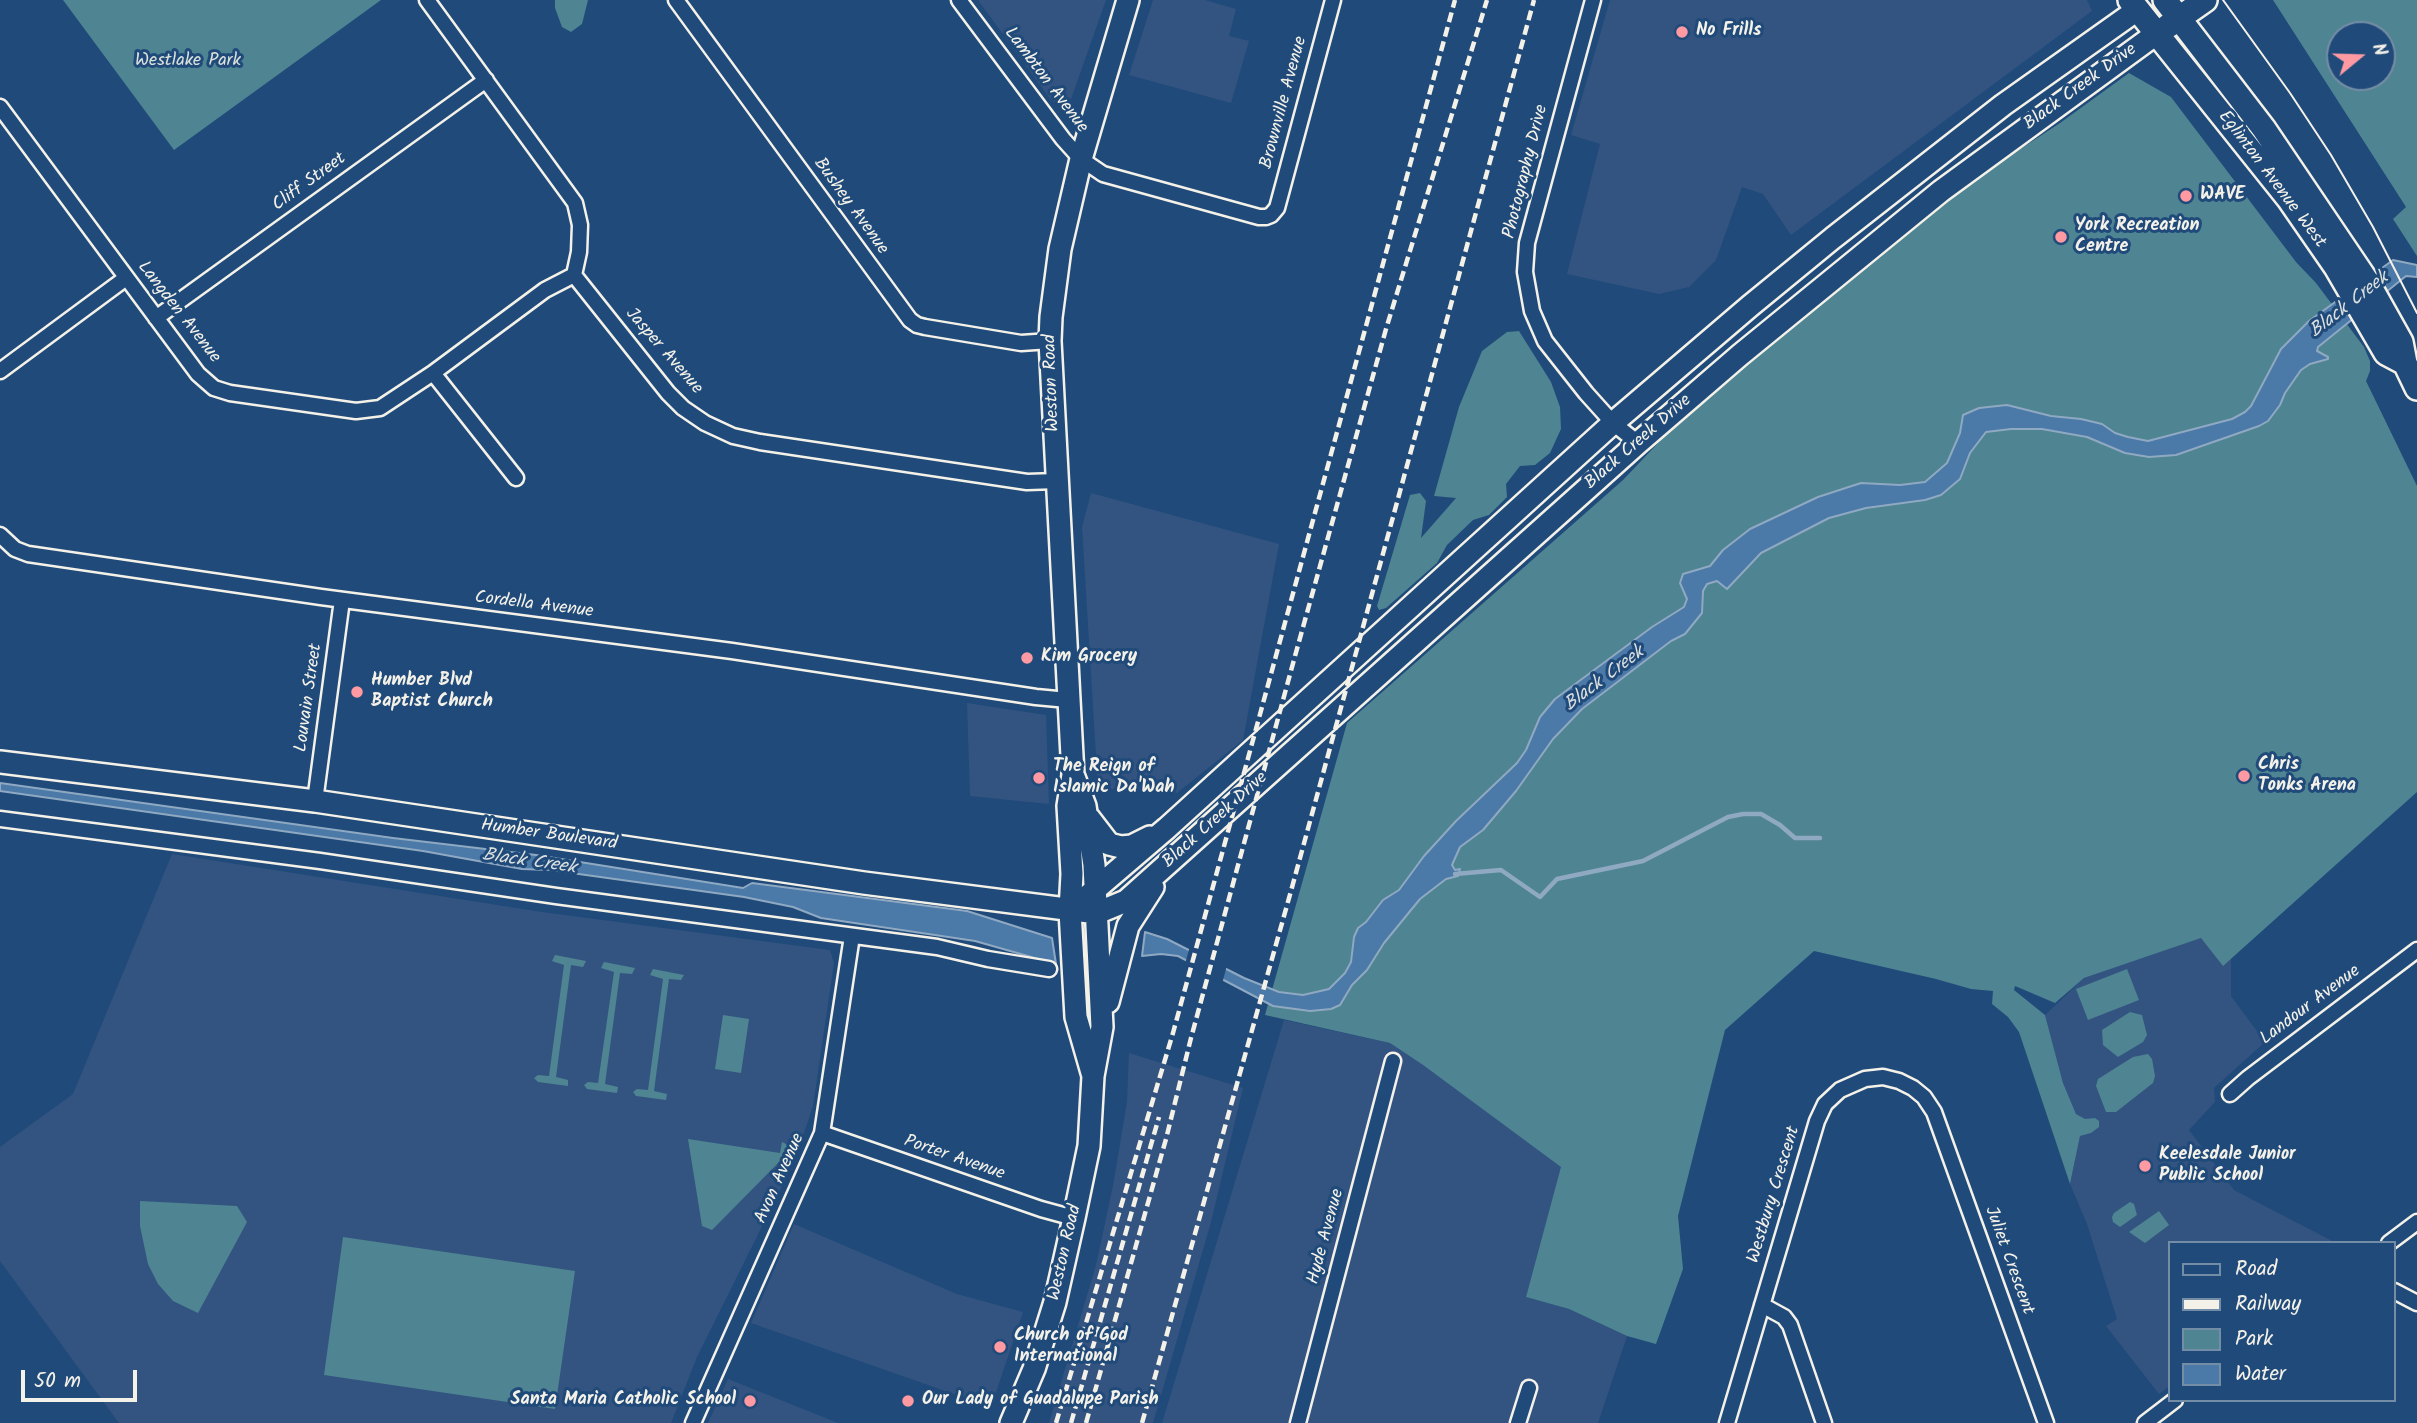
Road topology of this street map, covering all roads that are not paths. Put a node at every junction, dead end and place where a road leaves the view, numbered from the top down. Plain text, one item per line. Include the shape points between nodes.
1 (427, 0) edge
2 (676, 0) edge
3 (959, 0) edge
4 (1128, 0) edge
5 (1333, 0) edge
6 (1593, 0) edge
7 (2205, 0) edge
8 (2139, 3) edge
9 (2172, 9) edge
10 (2156, 34) junction
11 (486, 80) junction
12 (0, 107) edge
13 (1081, 159) junction
14 (1272, 215) joint
15 (2342, 260) junction
16 (574, 275) junction
17 (126, 278) junction
18 (156, 317) junction
19 (1050, 341) junction
20 (0, 371) edge
21 (433, 373) junction
22 (2417, 387) edge
23 (1614, 422) junction
24 (1639, 443) junction
25 (516, 478) dead end
26 (1057, 481) junction
27 (0, 535) edge
28 (342, 600) junction
29 (1068, 700) junction
30 (0, 762) edge
31 (1073, 775) junction
32 (315, 801) junction
33 (1085, 806) junction
34 (0, 819) edge
35 (1167, 828) junction
36 (1183, 850) junction
37 (1086, 904) junction
38 (852, 936) junction
39 (2417, 950) edge
40 (1049, 969) dead end
41 (1102, 1027) junction
42 (1393, 1060) dead end
43 (1093, 1076) junction
44 (2230, 1094) dead end
45 (1934, 1112) joint
46 (822, 1133) junction
47 (1074, 1218) junction
48 (2417, 1222) edge
49 (2392, 1241) edge
50 (2396, 1292) edge
51 (2417, 1303) edge
52 (1762, 1305) junction
53 (1529, 1388) dead end
54 (2172, 1402) edge
55 (693, 1423) edge
56 (1011, 1423) edge
57 (1298, 1423) edge
58 (1518, 1423) edge
59 (1727, 1423) edge
60 (1824, 1423) edge
61 (2046, 1423) edge
62 (2145, 1423) edge

1 - 11 street
2 - 19 street, Bushey Avenue via 910,320 925,327 1021,343
3 - 13 street, Lambton Avenue
4 - 13 main road, Weston Road
5 - 14 street, Brownville Avenue
6 - 23 street, Photography Drive via 1527,243 1525,272 1532,311 1545,341
7 - 9 main road, Black Creek Drive
8 - 10 main road, Eglinton Avenue West
8 - 23 main road, Black Creek Drive via 1833,238
9 - 10 main road, Black Creek Drive
9 - 15 main road, Eglinton Avenue West via 2264,129
10 - 15 main road, Eglinton Avenue West
10 - 24 main road, Black Creek Drive via 1941,191
11 - 16 street via 575,204 580,225
11 - 18 street, Cliff Street
12 - 17 street, Langden Avenue
13 - 14 street, Lambton Avenue via 1103,174 1259,217
13 - 19 main road, Weston Road via 1055,272
15 - 22 main road, Eglinton Avenue West via 2378,318 2401,342
16 - 21 street, Langden Avenue via 545,290
16 - 26 street, Jasper Avenue via 676,401 705,423 733,436 1027,482
17 - 18 street, Langden Avenue
17 - 20 street
18 - 21 street, Langden Avenue via 198,374 214,388 230,393 356,411 380,408
19 - 26 main road, Weston Road
21 - 25 street
23 - 24 street, Photography Drive
23 - 35 main road, Black Creek Drive
24 - 36 main road, Black Creek Drive
26 - 29 main road, Weston Road
27 - 28 street, Cordella Avenue via 29,554
28 - 29 street, Cordella Avenue
28 - 32 street, Louvain Street
29 - 31 main road, Weston Road
30 - 32 main road, Humber Boulevard
31 - 33 main road, Weston Road
31 - 37 main road, Weston Road via 1068,806 1072,874
32 - 37 main road, Humber Boulevard via 864,883
33 - 35 main road via 1090,822 1109,844 1132,846
33 - 37 main road, Weston Road via 1094,864
34 - 38 street
35 - 37 main road, Black Creek Drive
36 - 37 main road, Black Creek Drive via 1126,901
36 - 41 main road via 1128,926
37 - 41 main road, Weston Road
37 - 43 main road, Weston Road via 1076,1017
38 - 40 street
38 - 46 street, Avon Avenue
39 - 44 street, Landour Avenue
41 - 43 main road, Weston Road
42 - 57 street, Hyde Avenue
43 - 47 main road, Weston Road via 1089,1146
45 - 52 street, Westbury Crescent via 1913,1088 1883,1077 1850,1084 1831,1097 1811,1139
45 - 61 street, Juliet Crescent
46 - 47 street, Porter Avenue
46 - 55 street, Avon Avenue
47 - 56 main road, Weston Road via 1055,1302
48 - 49 street
50 - 51 street
52 - 59 street, Westbury Crescent
52 - 60 street via 1790,1325
53 - 58 street
54 - 62 street

